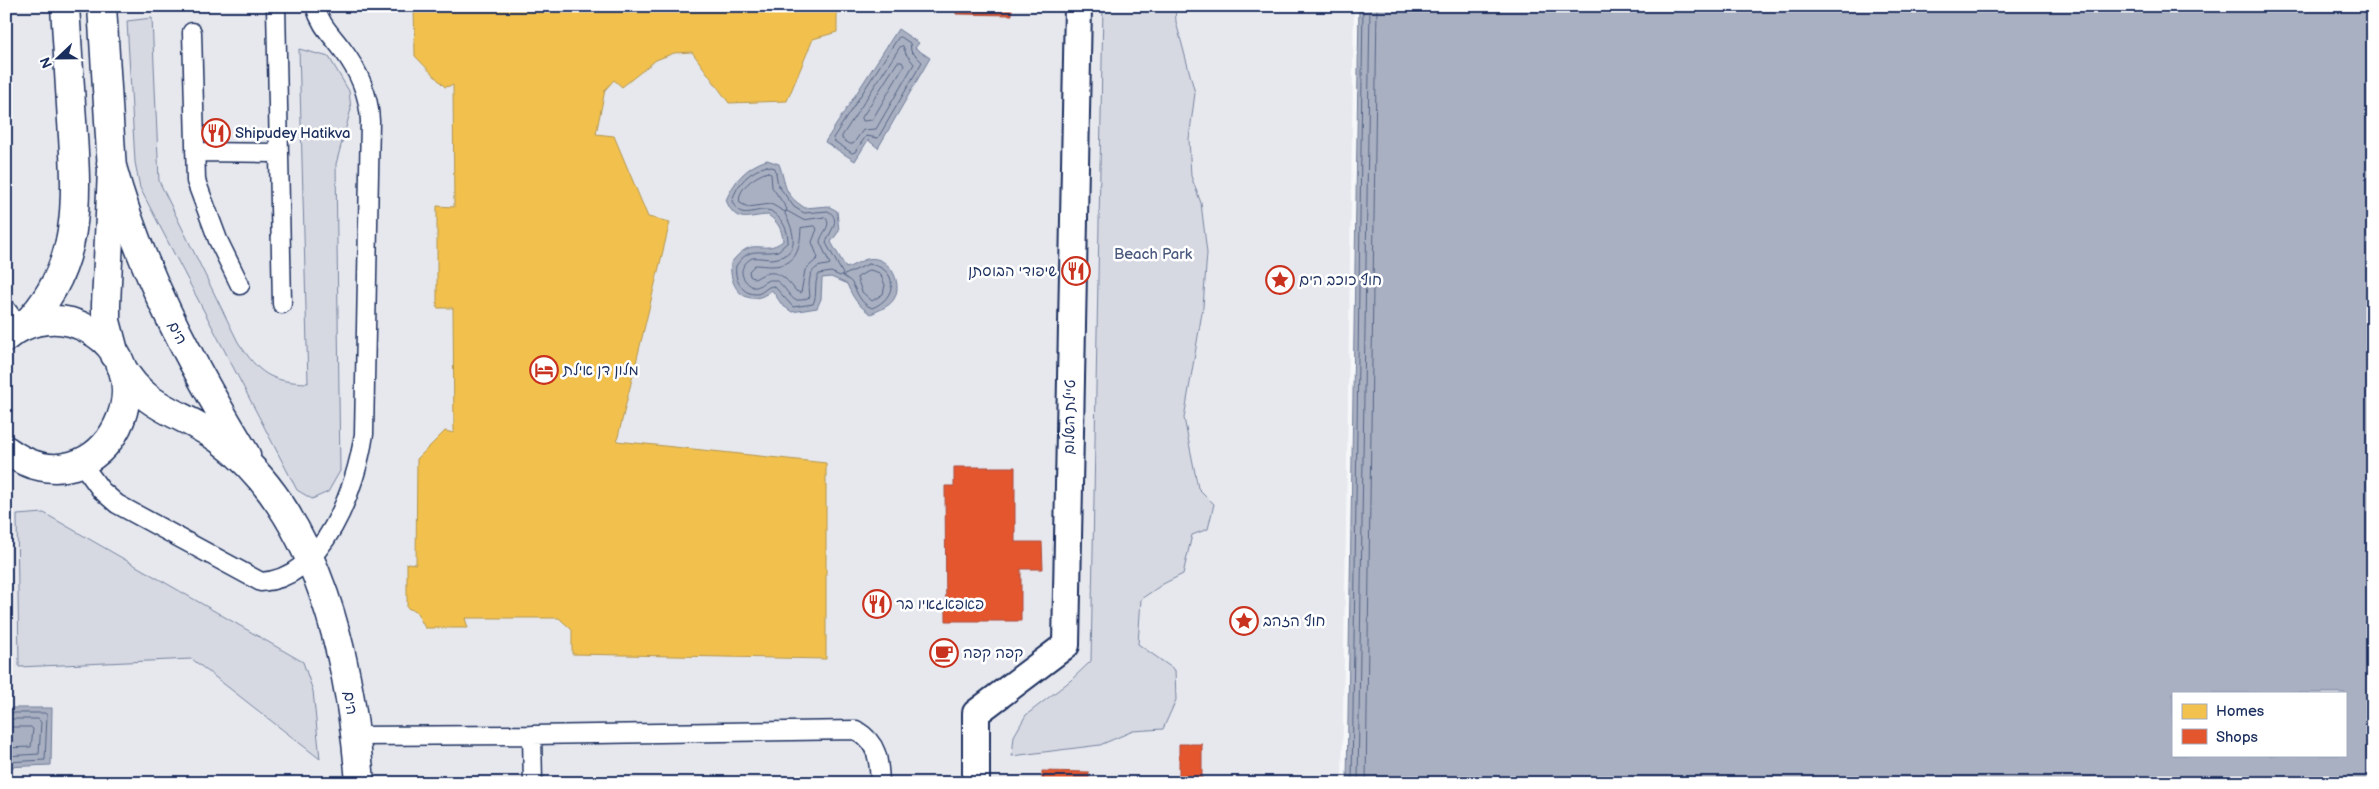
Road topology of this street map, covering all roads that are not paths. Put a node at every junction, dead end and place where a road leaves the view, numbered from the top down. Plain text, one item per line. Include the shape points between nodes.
1 (65, 6) edge
2 (276, 6) edge
3 (315, 6) edge
4 (1078, 6) edge
5 (103, 11) edge
6 (192, 32) dead end
7 (195, 152) junction
8 (278, 153) junction
9 (111, 163) junction
10 (240, 285) dead end
11 (282, 304) dead end
12 (15, 324) edge
13 (118, 361) junction
14 (6, 450) edge
15 (80, 461) junction
16 (269, 491) junction
17 (309, 560) junction
18 (532, 735) junction
19 (355, 736) junction
20 (360, 783) edge
21 (533, 783) edge
22 (880, 783) edge
23 (976, 783) edge

1 - 12 street via 75,174 74,219 66,257 46,300
2 - 8 lane
3 - 17 lane via 320,22 346,55 360,80 370,121 364,434 358,470 348,499 335,524
4 - 23 street, טיילת השלום via 1066,645 976,713
5 - 9 street, הים
6 - 7 lane
7 - 8 lane
7 - 10 lane via 196,181 218,240
8 - 11 lane
9 - 13 street, הים via 106,321
9 - 16 street, הים via 133,236 161,301
12 - 13 street via 53,320 82,326 100,338
13 - 15 street via 126,400 120,422 100,450
13 - 16 street, הים via 134,387 149,400 218,439 253,470
14 - 15 street via 25,461 47,467
15 - 17 lane via 101,490 117,504 261,582 275,582
16 - 17 street, הים
17 - 19 street, הים via 339,647
18 - 19 lane
18 - 21 lane
18 - 22 lane via 856,730 874,746 879,759
19 - 20 street, הים

